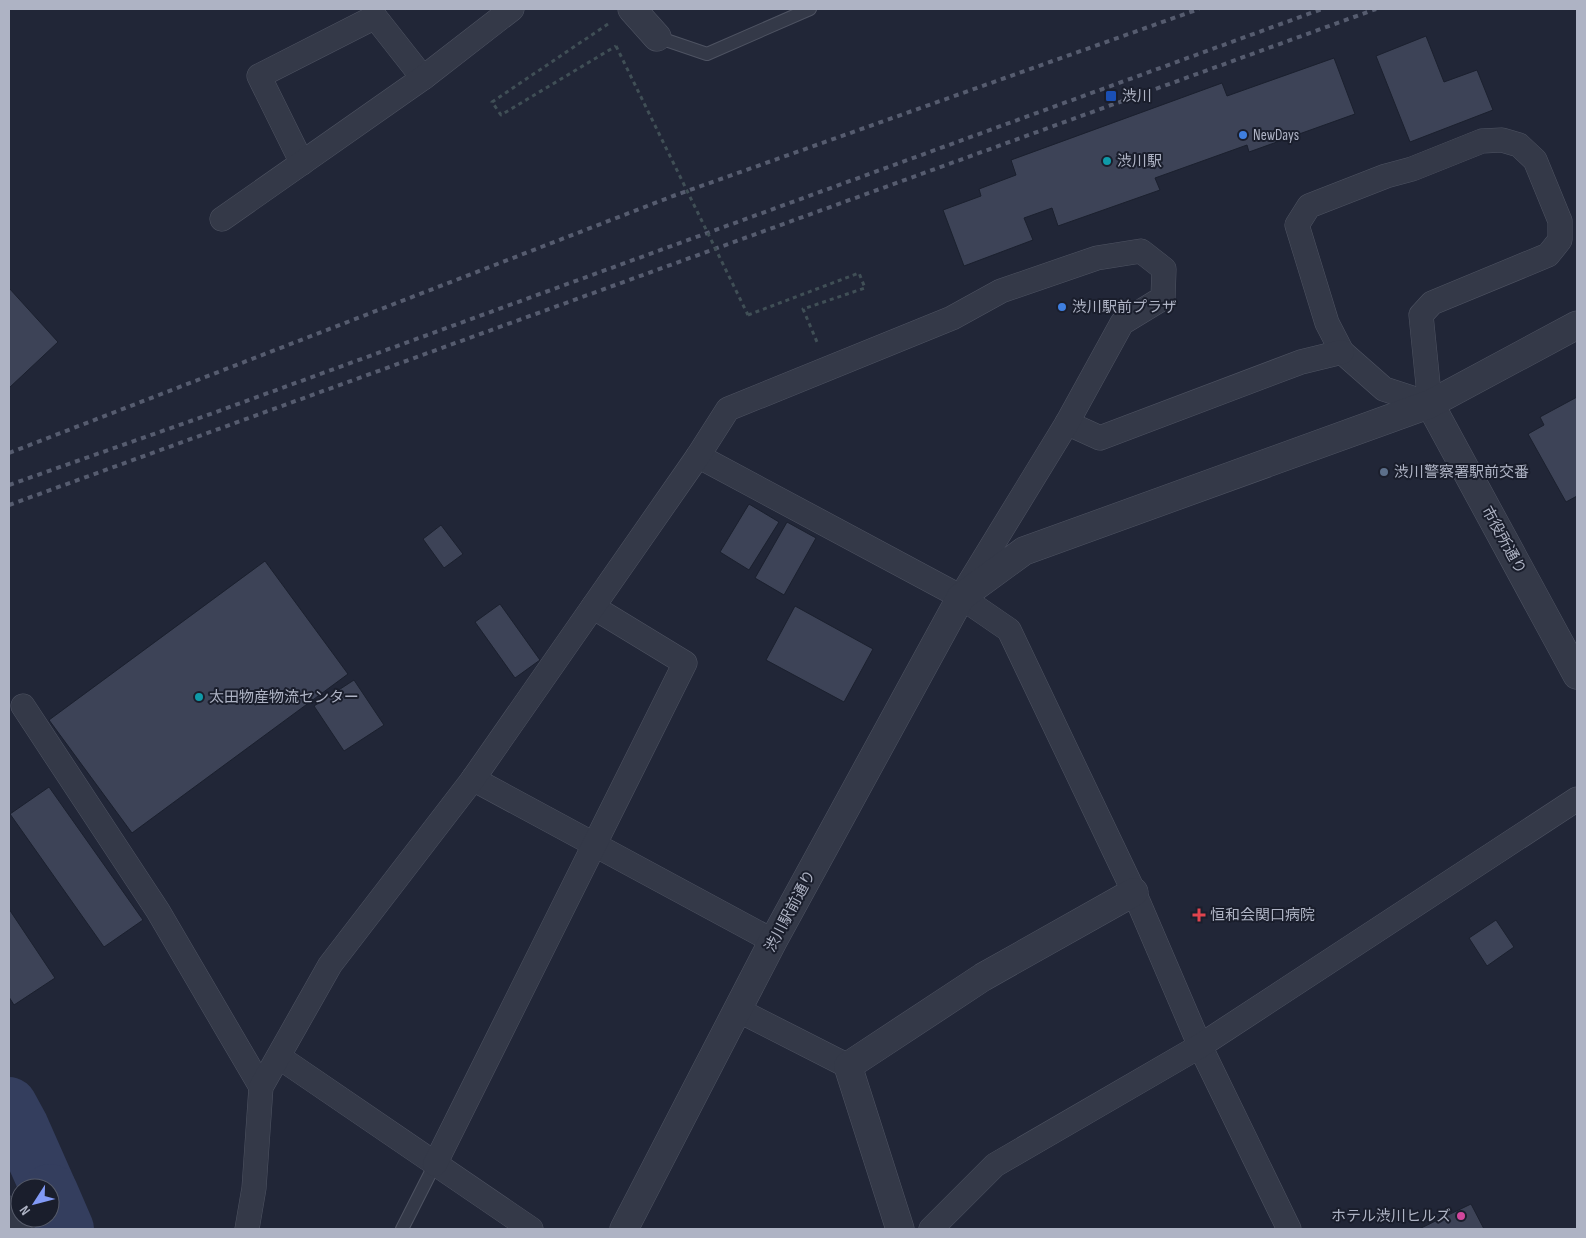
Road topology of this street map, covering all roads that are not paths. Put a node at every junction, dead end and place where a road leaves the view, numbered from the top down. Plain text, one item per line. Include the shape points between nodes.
1 (512, 9) edge
2 (632, 9) edge
3 (810, 9) edge
4 (657, 37) joint
5 (423, 78) junction
6 (302, 163) junction
7 (222, 219) dead end
8 (1577, 325) edge
9 (1342, 352) junction
10 (1430, 404) junction
11 (1067, 422) junction
12 (698, 456) junction
13 (961, 596) junction
14 (593, 607) junction
15 (1577, 675) edge
16 (23, 706) dead end
17 (473, 780) junction
18 (1577, 799) edge
19 (594, 844) junction
20 (1134, 892) junction
21 (773, 941) junction
22 (738, 1010) junction
23 (1200, 1046) junction
24 (279, 1057) junction
25 (848, 1066) junction
26 (261, 1087) junction
27 (435, 1164) junction
28 (9, 1208) edge
29 (20, 1229) edge
30 (247, 1229) edge
31 (402, 1229) edge
32 (531, 1229) edge
33 (624, 1229) edge
34 (900, 1229) edge
35 (931, 1229) edge
36 (1289, 1229) edge

1 - 5 street
2 - 4 street
3 - 4 lane via 707,54
5 - 6 street
5 - 6 street via 375,17 259,76
6 - 7 street
8 - 10 street
9 - 10 street via 1384,389
9 - 10 street via 1326,323 1297,225 1309,206 1482,141 1502,140 1519,145 1535,160 1560,221 1560,240 1548,255 1432,303 1421,315
9 - 11 street via 1301,362 1100,438
10 - 13 street via 1024,551
10 - 15 street, 市役所通り
11 - 12 street via 1122,323 1163,298 1164,268 1141,252 1097,258 1001,291 952,318 728,408
11 - 13 street
12 - 13 street
12 - 14 street
13 - 20 street via 1009,630
13 - 21 street, 渋川駅前通り
14 - 17 street
14 - 19 street via 685,663
16 - 26 street via 158,911
17 - 19 street
17 - 24 street via 330,965
18 - 23 street
19 - 21 street
19 - 27 street
20 - 23 street
20 - 25 street via 983,977
21 - 22 street, 渋川駅前通り
22 - 25 street
22 - 33 street, 渋川駅前通り
23 - 35 street via 995,1165
23 - 36 street
24 - 26 street
24 - 27 street
25 - 34 street
26 - 30 street via 254,1188
27 - 31 lane
27 - 32 street
28 - 29 street

